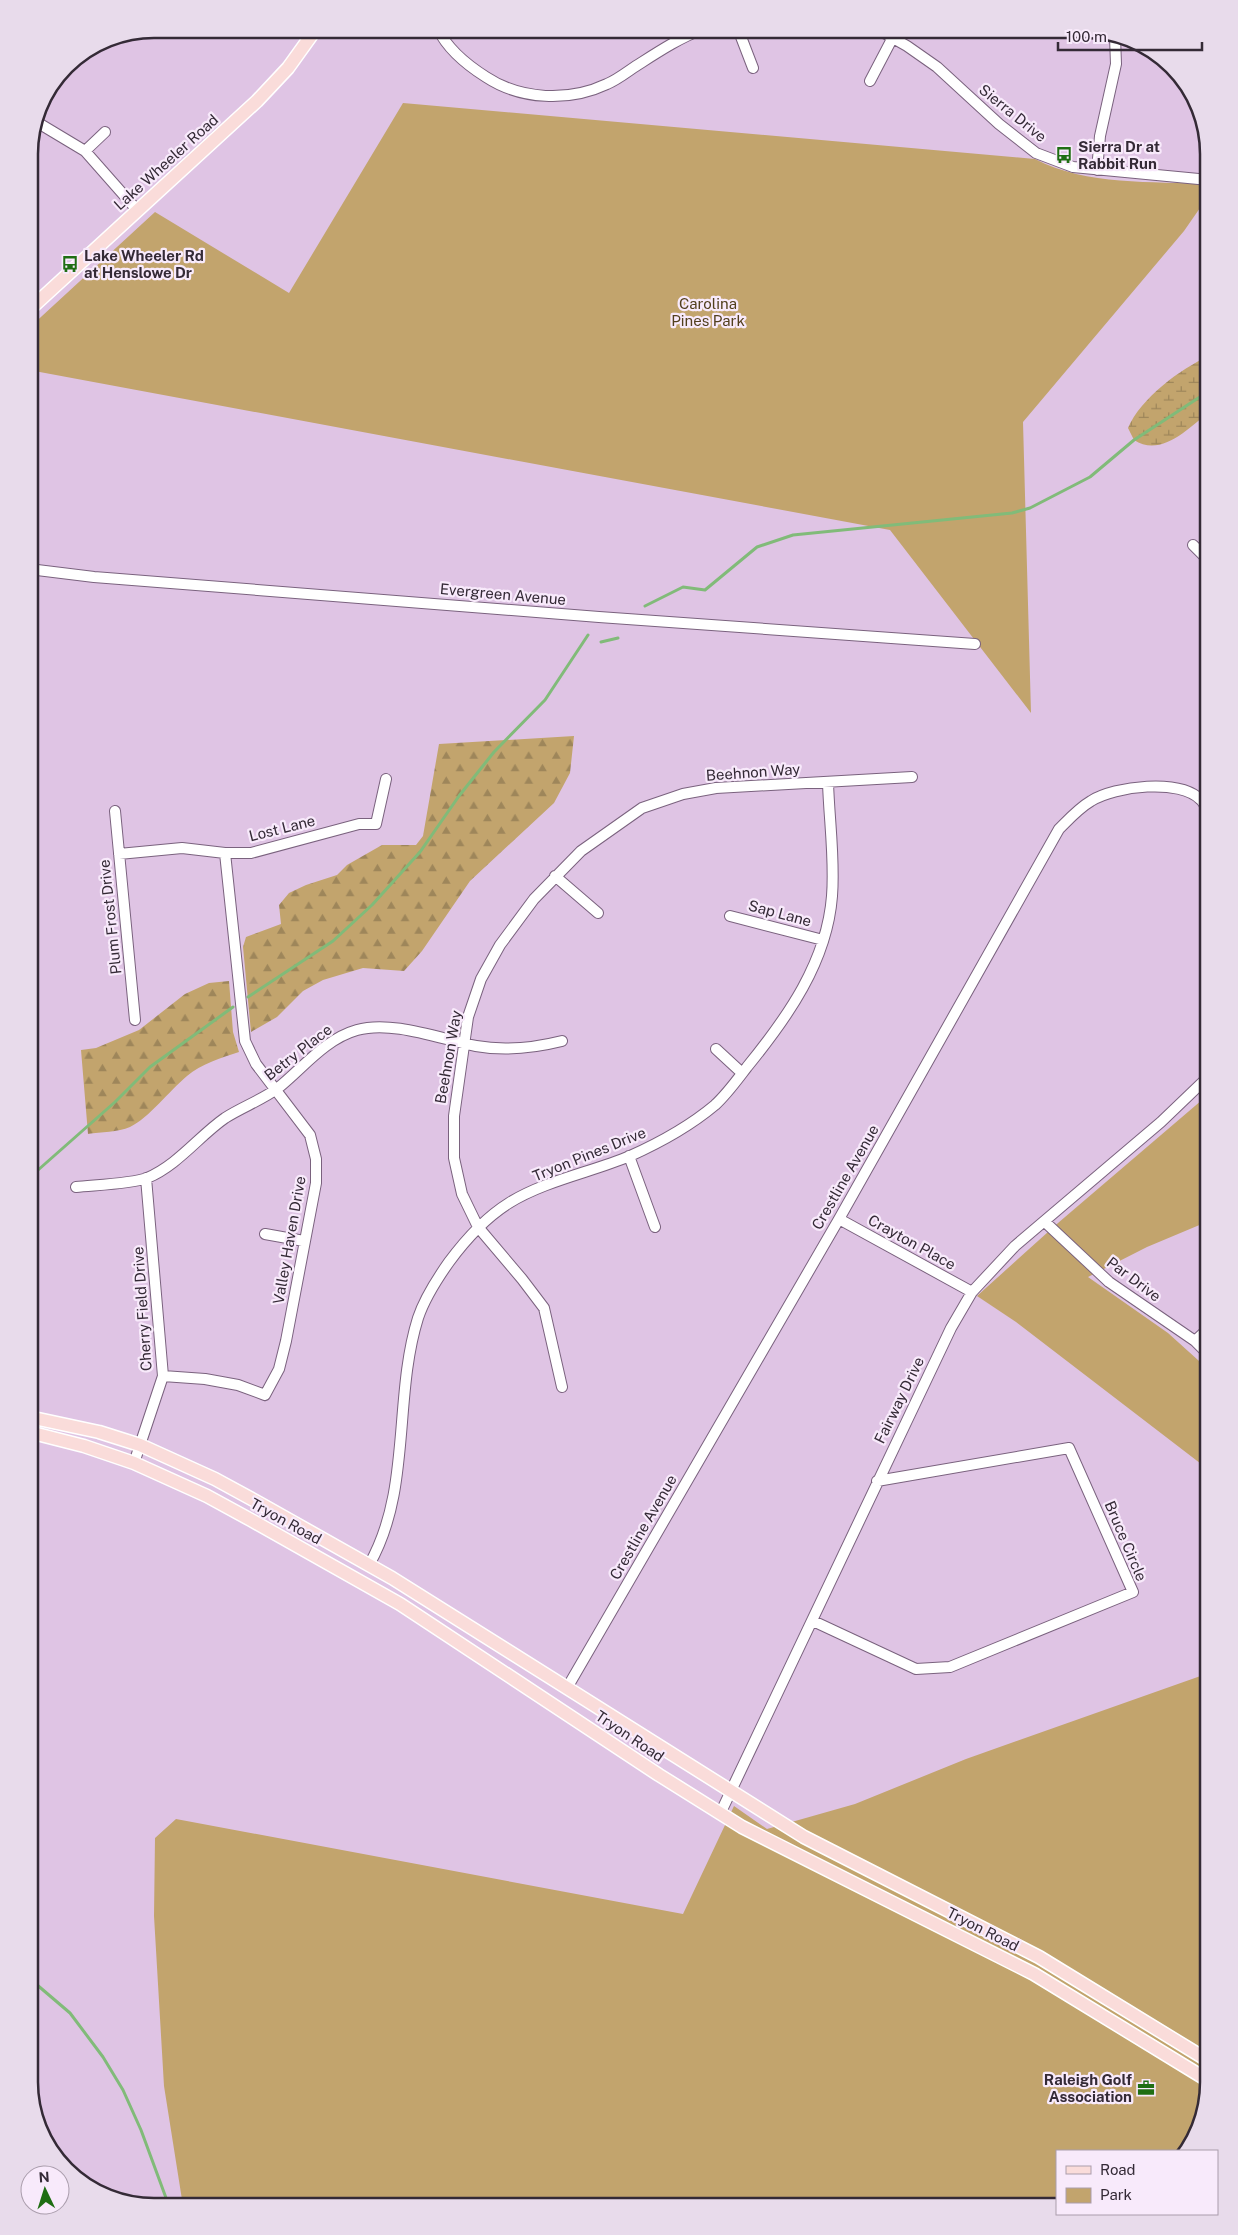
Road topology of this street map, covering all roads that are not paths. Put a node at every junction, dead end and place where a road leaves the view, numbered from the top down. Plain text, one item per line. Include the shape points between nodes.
1 (310, 37) edge
2 (444, 37) edge
3 (893, 37) edge
4 (681, 38) edge
5 (741, 38) edge
6 (894, 38) edge
7 (1115, 42) edge
8 (754, 68) dead end
9 (870, 81) dead end
10 (41, 125) edge
11 (104, 132) dead end
12 (85, 152) junction
13 (1097, 170) junction
14 (1200, 179) edge
15 (137, 210) junction
16 (38, 302) edge
17 (1193, 545) dead end
18 (1200, 552) edge
19 (38, 570) edge
20 (975, 644) dead end
21 (912, 777) dead end
22 (386, 779) dead end
23 (828, 782) junction
24 (1200, 798) edge
25 (115, 811) dead end
26 (225, 853) junction
27 (119, 854) junction
28 (555, 876) junction
29 (598, 913) dead end
30 (730, 916) dead end
31 (823, 940) junction
32 (136, 1020) dead end
33 (562, 1041) dead end
34 (463, 1043) junction
35 (716, 1050) dead end
36 (742, 1073) junction
37 (1200, 1085) edge
38 (276, 1089) junction
39 (629, 1156) junction
40 (146, 1178) junction
41 (76, 1186) dead end
42 (839, 1219) junction
43 (1045, 1222) junction
44 (478, 1227) junction
45 (655, 1227) dead end
46 (265, 1234) dead end
47 (304, 1241) junction
48 (972, 1292) junction
49 (1200, 1336) edge
50 (1195, 1341) junction
51 (1200, 1346) edge
52 (163, 1376) junction
53 (562, 1388) dead end
54 (38, 1419) edge
55 (38, 1434) edge
56 (140, 1446) junction
57 (134, 1463) junction
58 (877, 1481) junction
59 (369, 1565) junction
60 (813, 1621) junction
61 (567, 1688) junction
62 (731, 1792) junction
63 (720, 1814) junction
64 (1200, 2056) edge
65 (1200, 2075) edge

1 - 15 main road, Lake Wheeler Road via 258,101
2 - 4 street via 462,60 494,83 528,95 555,96 586,92 608,84
3 - 9 street
5 - 8 street
6 - 13 street, Sierra Drive via 937,67 1036,154 1072,167
7 - 13 street via 1116,64 1100,136
10 - 12 street
11 - 12 street
12 - 15 street
13 - 14 street, Sierra Drive
15 - 16 main road, Lake Wheeler Road
17 - 18 street
19 - 20 street, Evergreen Avenue via 599,617
21 - 23 street, Beehnon Way
22 - 26 street, Lost Lane via 376,824 359,824 251,853
23 - 28 street, Beehnon Way via 716,788 684,794 642,808 580,851
23 - 31 street, Tryon Pines Drive via 832,897
24 - 42 street, Crestline Avenue via 1170,788 1132,787 1113,791 1091,800 1059,829
25 - 27 street, Plum Frost Drive
26 - 27 street, Lost Lane via 182,848
26 - 38 street, Valley Haven Drive via 245,1041 252,1057
27 - 32 street, Plum Frost Drive
28 - 29 street
28 - 34 street, Beehnon Way via 500,945 481,979
30 - 31 street, Sap Lane
31 - 36 street, Tryon Pines Drive via 794,1005
33 - 34 street, Betry Place via 506,1048
34 - 38 street, Betry Place via 377,1026 357,1030 341,1036 321,1050
34 - 44 street, Beehnon Way via 454,1116 454,1158 462,1194
35 - 36 street
36 - 39 street, Tryon Pines Drive via 715,1104 671,1136
37 - 43 street, Fairway Drive via 1162,1122
38 - 40 street, Betry Place via 225,1118 186,1151
38 - 47 street, Valley Haven Drive via 310,1135 316,1159 316,1183
39 - 44 street, Tryon Pines Drive via 510,1202
39 - 45 street
40 - 41 street, Betry Place
40 - 52 street, Cherry Field Drive
42 - 48 street, Crayton Place
42 - 61 street, Crestline Avenue
43 - 48 street, Fairway Drive via 1014,1246
43 - 50 street, Par Drive via 1109,1282
44 - 53 street, Beehnon Way via 544,1308
44 - 59 street, Tryon Pines Drive via 432,1287 419,1316 407,1372 394,1498 384,1532
46 - 47 street
47 - 52 street, Valley Haven Drive via 286,1341 279,1369 266,1395 238,1385
48 - 58 street, Fairway Drive via 951,1328
49 - 50 street
50 - 51 street, Par Drive
52 - 56 street, Cherry Field Drive
54 - 56 main road, Tryon Road via 98,1432
55 - 57 main road, Tryon Road
56 - 57 street, Cherry Field Drive
56 - 59 main road, Tryon Road via 215,1479
57 - 63 main road, Tryon Road via 251,1520 400,1604
58 - 60 street, Fairway Drive
58 - 60 street, Bruce Circle via 1069,1448 1133,1592 950,1668 916,1669
59 - 61 main road, Tryon Road
60 - 62 street, Fairway Drive
61 - 62 main road, Tryon Road
62 - 63 street, Fairway Drive
62 - 64 main road, Tryon Road via 830,1852 1039,1958
63 - 65 main road, Tryon Road via 1034,1974

